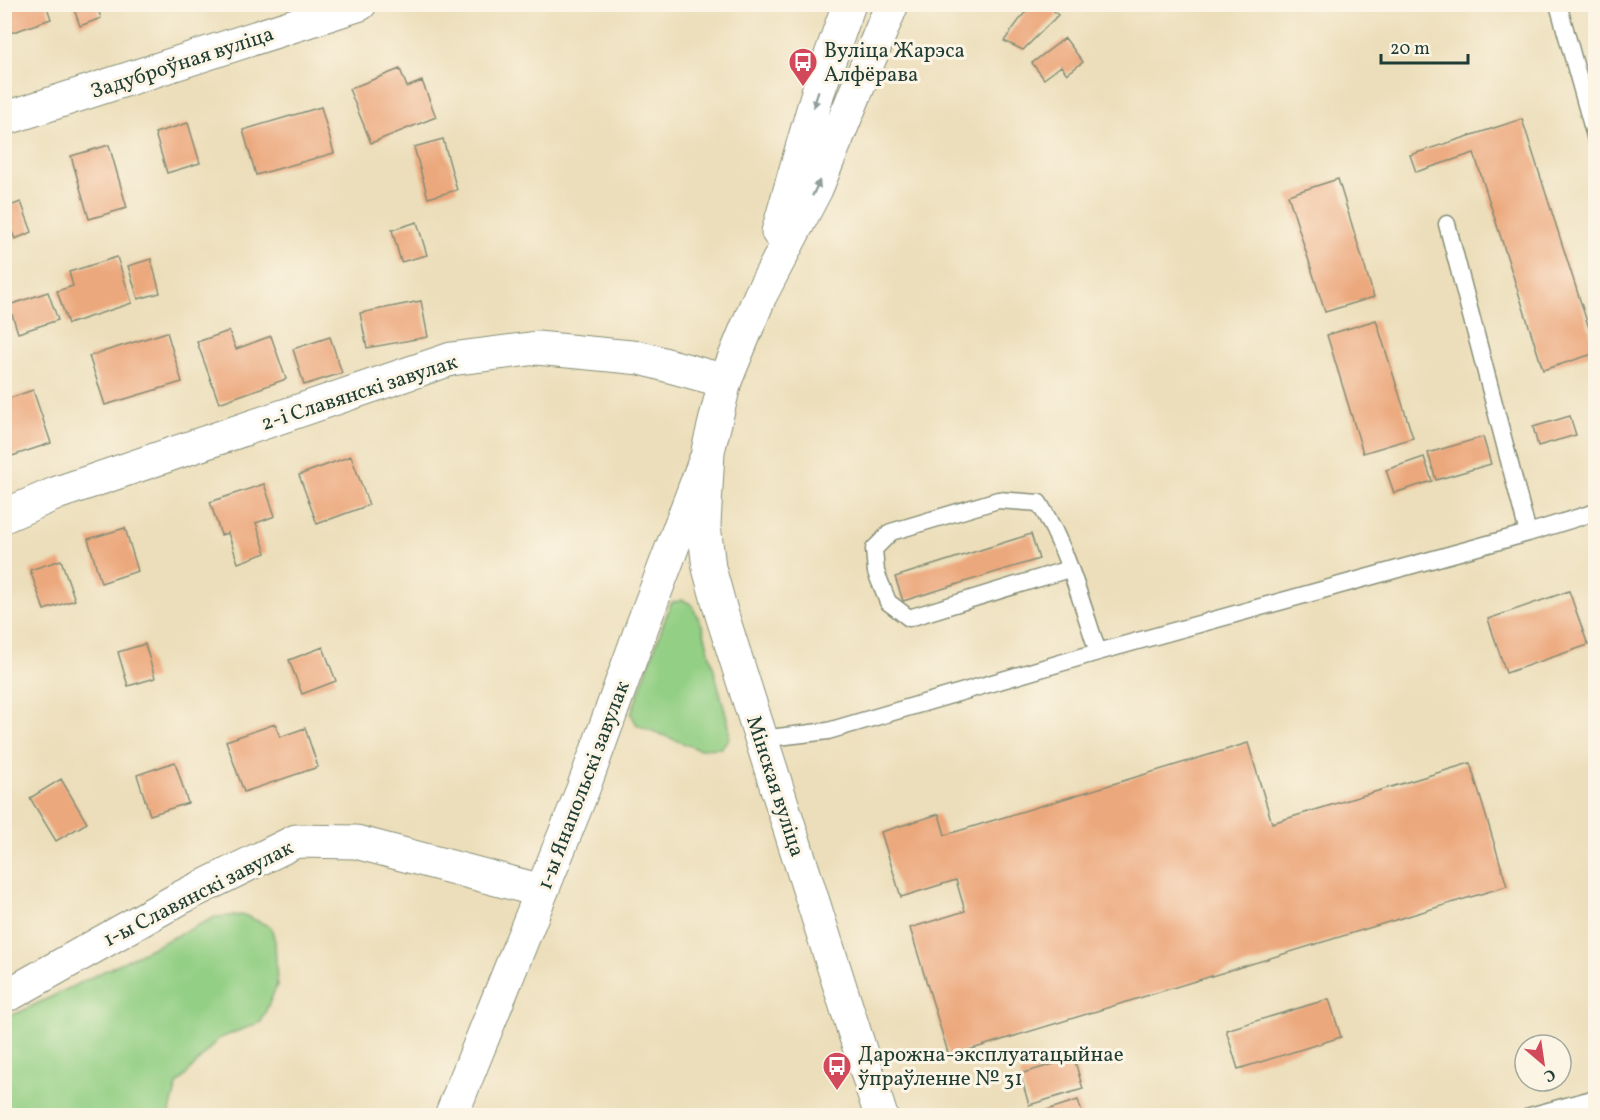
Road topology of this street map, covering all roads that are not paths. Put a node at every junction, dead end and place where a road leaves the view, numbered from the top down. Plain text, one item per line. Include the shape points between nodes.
1 (360, 4) edge
2 (849, 4) edge
3 (892, 4) edge
4 (1558, 4) edge
5 (1590, 96) edge
6 (4, 119) edge
7 (1596, 140) edge
8 (1448, 224) dead end
9 (760, 296) junction
10 (725, 381) junction
11 (708, 451) junction
12 (1596, 512) edge
13 (4, 516) edge
14 (1528, 533) junction
15 (1069, 569) junction
16 (1098, 652) junction
17 (761, 739) junction
18 (542, 891) junction
19 (4, 995) edge
20 (1596, 1098) edge
21 (451, 1116) edge
22 (881, 1116) edge
23 (1530, 1116) edge

1 - 6 street, Задуброўная вуліца
2 -> 9 street via 818,92
9 -> 3 street via 816,189
4 - 5 lane
5 - 7 lane
8 - 14 lane
9 - 10 street
10 - 11 street
10 - 13 street, 2-і Славянскі завулак via 641,358 537,348 451,359 57,493
11 - 17 street, Мінская вуліца via 704,525 709,568
11 - 18 street, 1-ы Янапольскі завулак
12 - 14 lane
14 - 16 lane
15 - 15 lane via 1054,526 1039,503 998,500 891,532 874,549 876,572 888,602 909,618
15 - 16 lane
16 - 17 lane via 828,731
17 - 22 street, Мінская вуліца
18 - 19 street, 1-ы Славянскі завулак via 356,842 296,841 182,897
18 - 21 street, 1-ы Янапольскі завулак
20 - 23 lane

